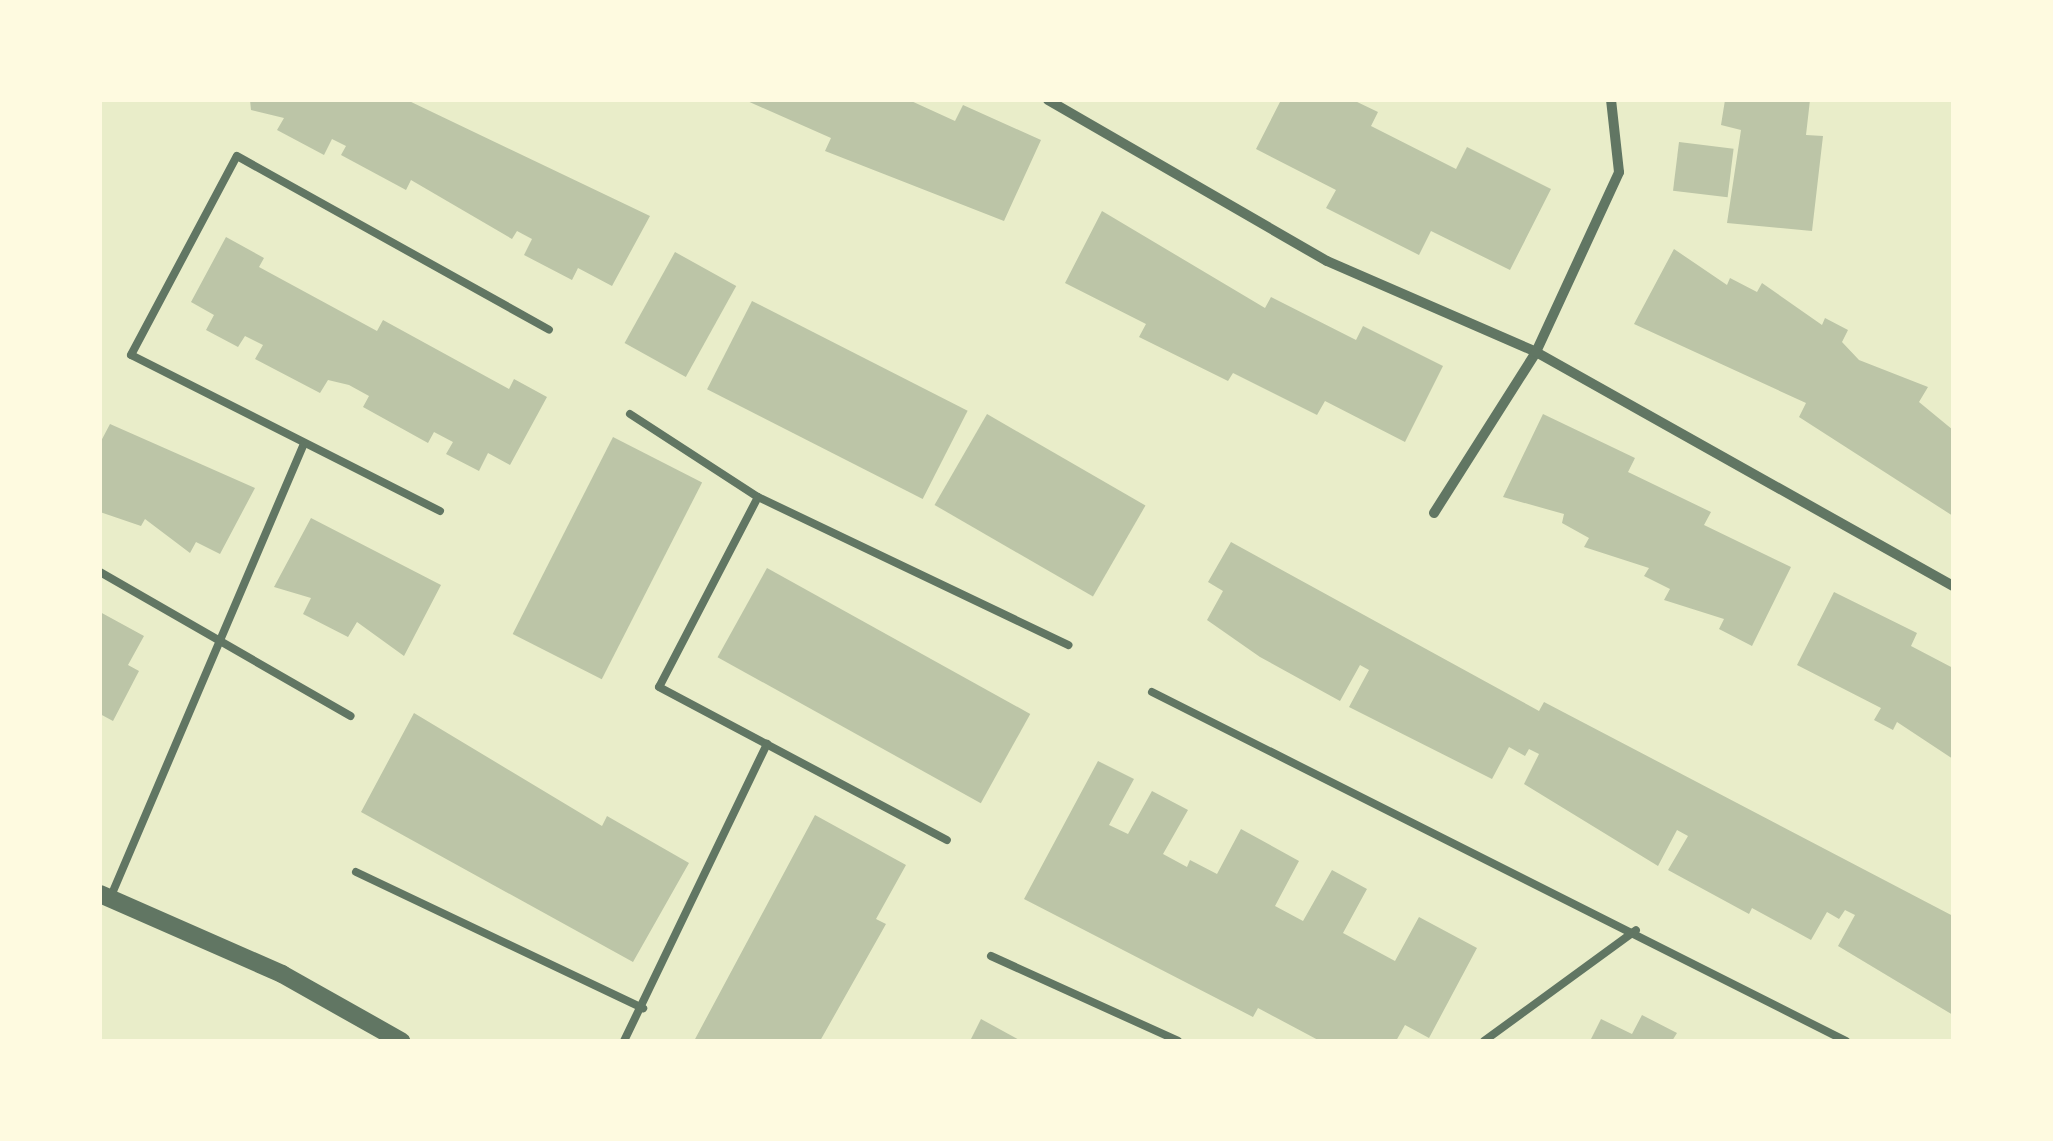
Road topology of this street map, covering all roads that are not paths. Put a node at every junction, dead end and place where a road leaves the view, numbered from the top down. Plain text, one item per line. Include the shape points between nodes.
1 (1048, 100) edge
2 (1611, 100) edge
3 (549, 330) dead end
4 (1536, 352) junction
5 (630, 414) dead end
6 (304, 443) junction
7 (758, 497) junction
8 (440, 511) dead end
9 (1434, 513) dead end
10 (100, 572) edge
11 (1953, 586) edge
12 (220, 641) junction
13 (1068, 645) dead end
14 (1152, 692) dead end
15 (350, 716) dead end
16 (767, 744) junction
17 (947, 840) dead end
18 (356, 872) dead end
19 (106, 895) edge
20 (1636, 930) junction
21 (990, 956) dead end
22 (643, 1008) junction
23 (401, 1041) edge
24 (624, 1041) edge
25 (1178, 1041) edge
26 (1484, 1041) edge
27 (1846, 1041) edge

1 - 4 street via 1327,261
2 - 4 street via 1618,172
3 - 6 lane via 237,156 131,355
4 - 9 street
4 - 11 street
5 - 7 lane
6 - 8 lane
6 - 12 lane
7 - 13 lane
7 - 16 lane via 659,687
10 - 12 lane
12 - 15 lane
12 - 19 lane
14 - 20 lane
16 - 17 lane
16 - 22 lane
18 - 22 lane
19 - 23 street
20 - 26 lane
20 - 27 lane
21 - 25 lane
22 - 24 lane

